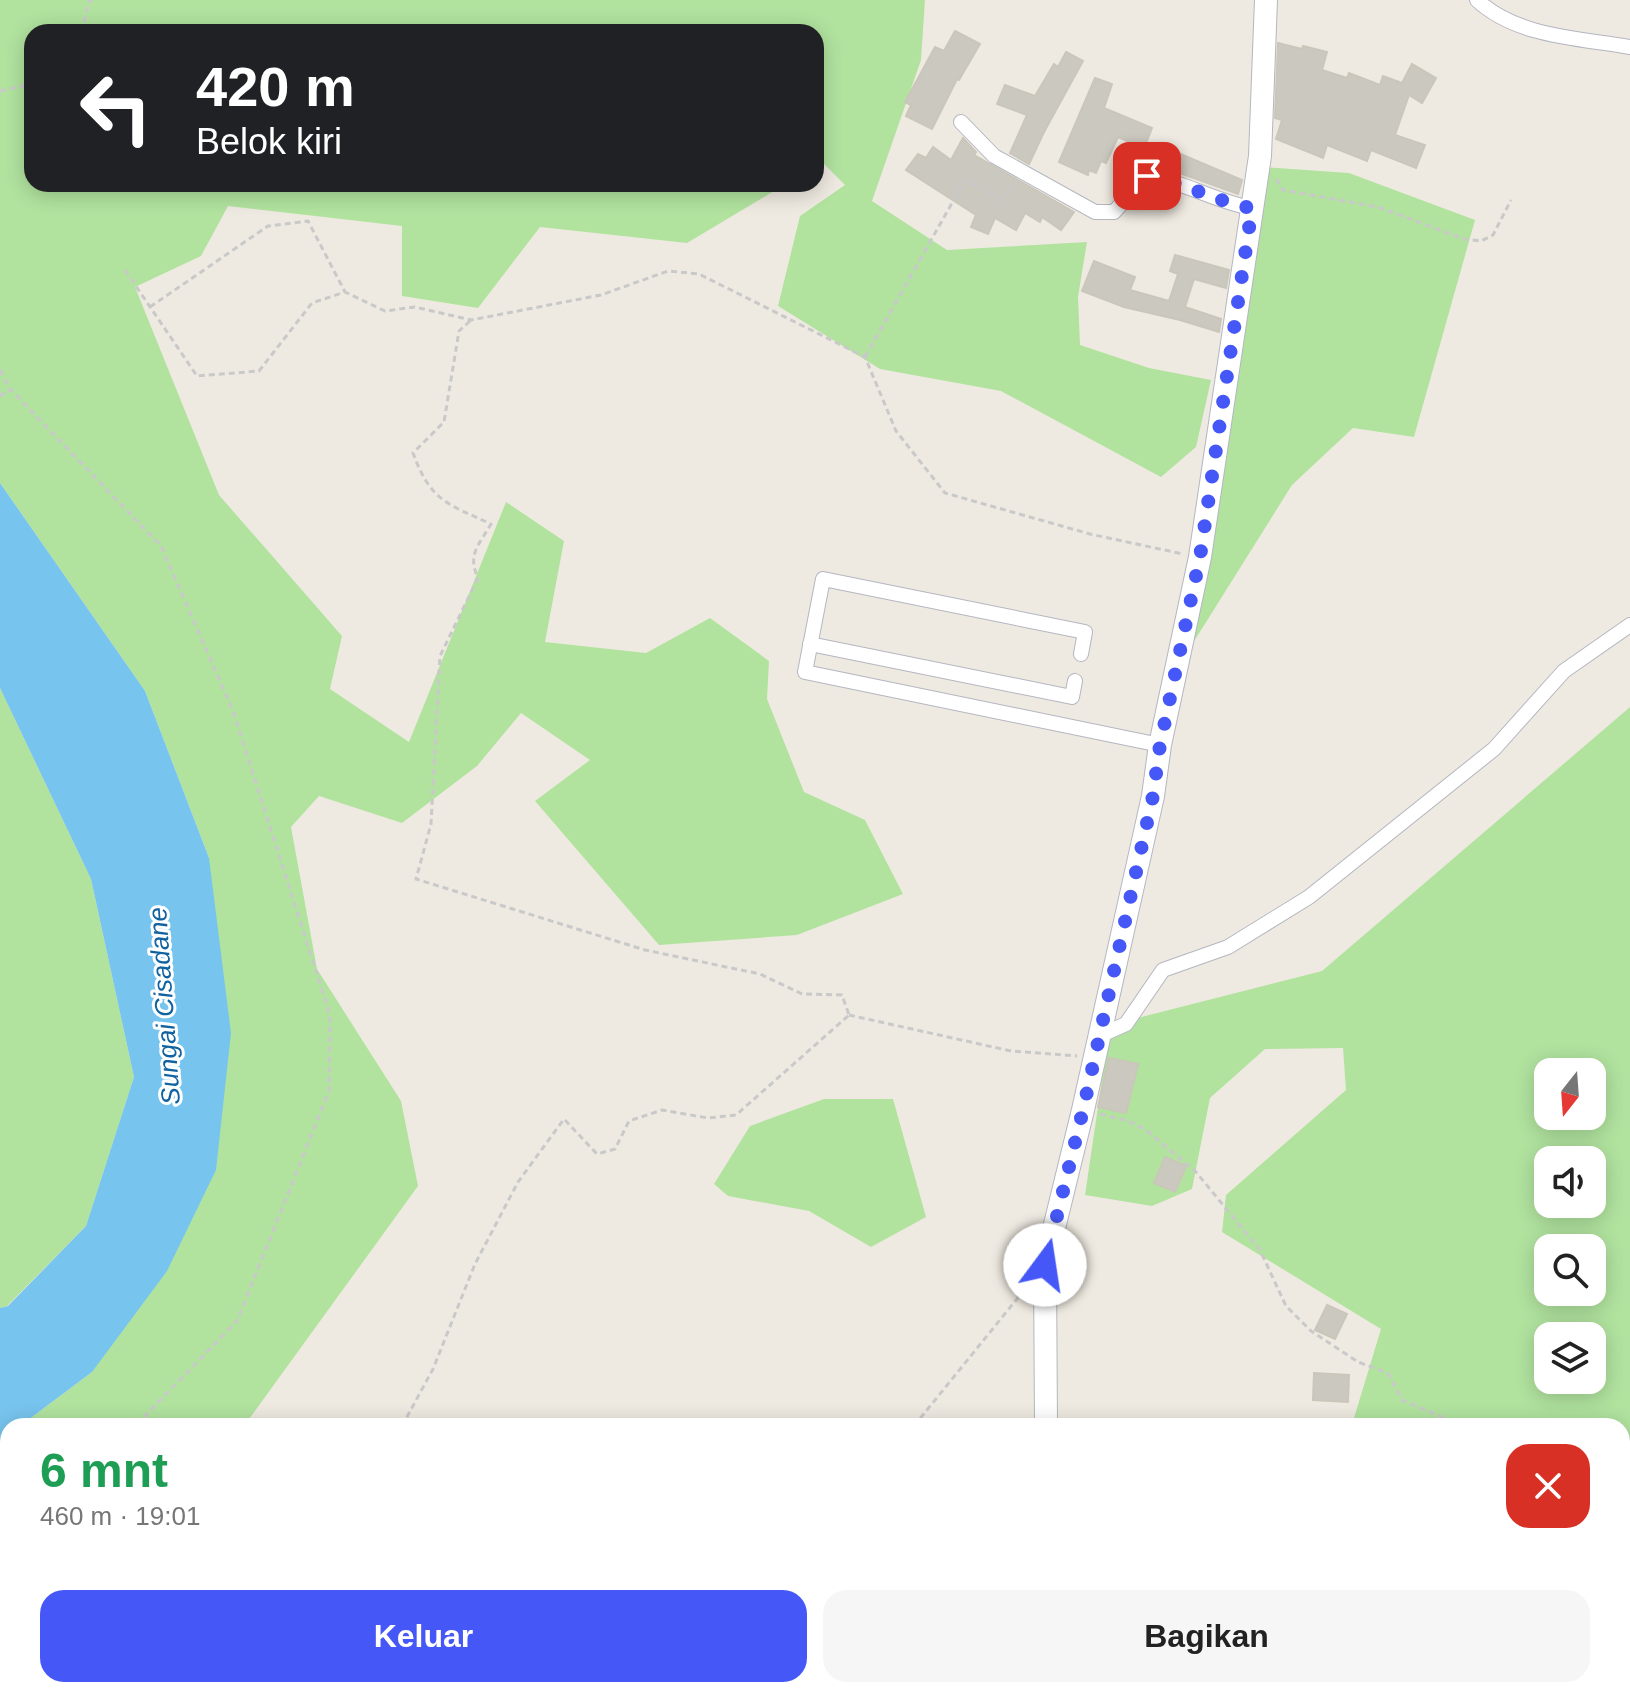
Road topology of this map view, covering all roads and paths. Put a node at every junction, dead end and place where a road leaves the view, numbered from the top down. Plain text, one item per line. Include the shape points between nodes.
1 (92, 0) edge
2 (1266, 0) edge
3 (1477, 0) edge
4 (84, 24) edge
5 (1630, 47) edge
6 (24, 86) edge
7 (0, 91) edge
8 (961, 122) dead end
9 (1260, 156) junction
10 (1019, 172) junction
11 (1511, 200) dead end
12 (1252, 208) junction
13 (125, 270) dead end
14 (345, 292) junction
15 (150, 307) junction
16 (471, 320) junction
17 (865, 357) junction
18 (0, 370) edge
19 (10, 389) junction
20 (0, 396) edge
21 (1200, 557) junction
22 (1630, 625) edge
23 (810, 644) junction
24 (1081, 654) dead end
25 (1075, 681) dead end
26 (1160, 745) junction
27 (849, 1015) junction
28 (1096, 1047) junction
29 (1083, 1110) junction
30 (1025, 1290) dead end
31 (143, 1418) edge
32 (406, 1418) edge
33 (921, 1418) edge
34 (1046, 1418) edge
35 (1444, 1418) edge

1 - 4 path
2 - 9 main road
3 - 5 street via 1521,28
6 - 7 path
8 - 10 street via 994,156
9 - 11 path via 1283,190 1378,207 1464,239 1481,241 1493,235
9 - 12 main road
10 - 12 street via 1095,212 1114,212 1147,176
10 - 17 path via 1002,200 965,180
12 - 21 main road
13 - 15 path
14 - 15 path via 308,221 268,226
14 - 15 path via 312,303 259,371 197,376
14 - 16 path via 385,311 415,307
16 - 17 path via 601,295 668,271 699,274
16 - 27 path via 459,331 444,422 413,453 440,501 491,524 472,563 478,578 440,656 431,824 416,879 645,950 760,974 802,994 842,995
17 - 21 path via 896,431 945,493 1090,534
18 - 19 path
19 - 20 path
19 - 31 path via 161,546 233,711 330,1015 329,1091 237,1321
21 - 26 main road
22 - 28 street via 1564,671 1494,749 1309,897 1228,947 1163,970 1126,1024
23 - 24 street via 823,579 1085,632
23 - 25 street via 1072,697
23 - 26 street via 805,672
26 - 28 main road
27 - 28 path via 1011,1051
27 - 32 path via 736,1115 708,1118 662,1110 629,1121 615,1149 597,1154 564,1119 518,1182
28 - 29 main road
29 - 34 main road via 1045,1265
29 - 35 path via 1146,1130 1196,1172 1260,1250 1286,1306 1311,1331 1358,1362 1388,1373 1402,1400
30 - 33 path

